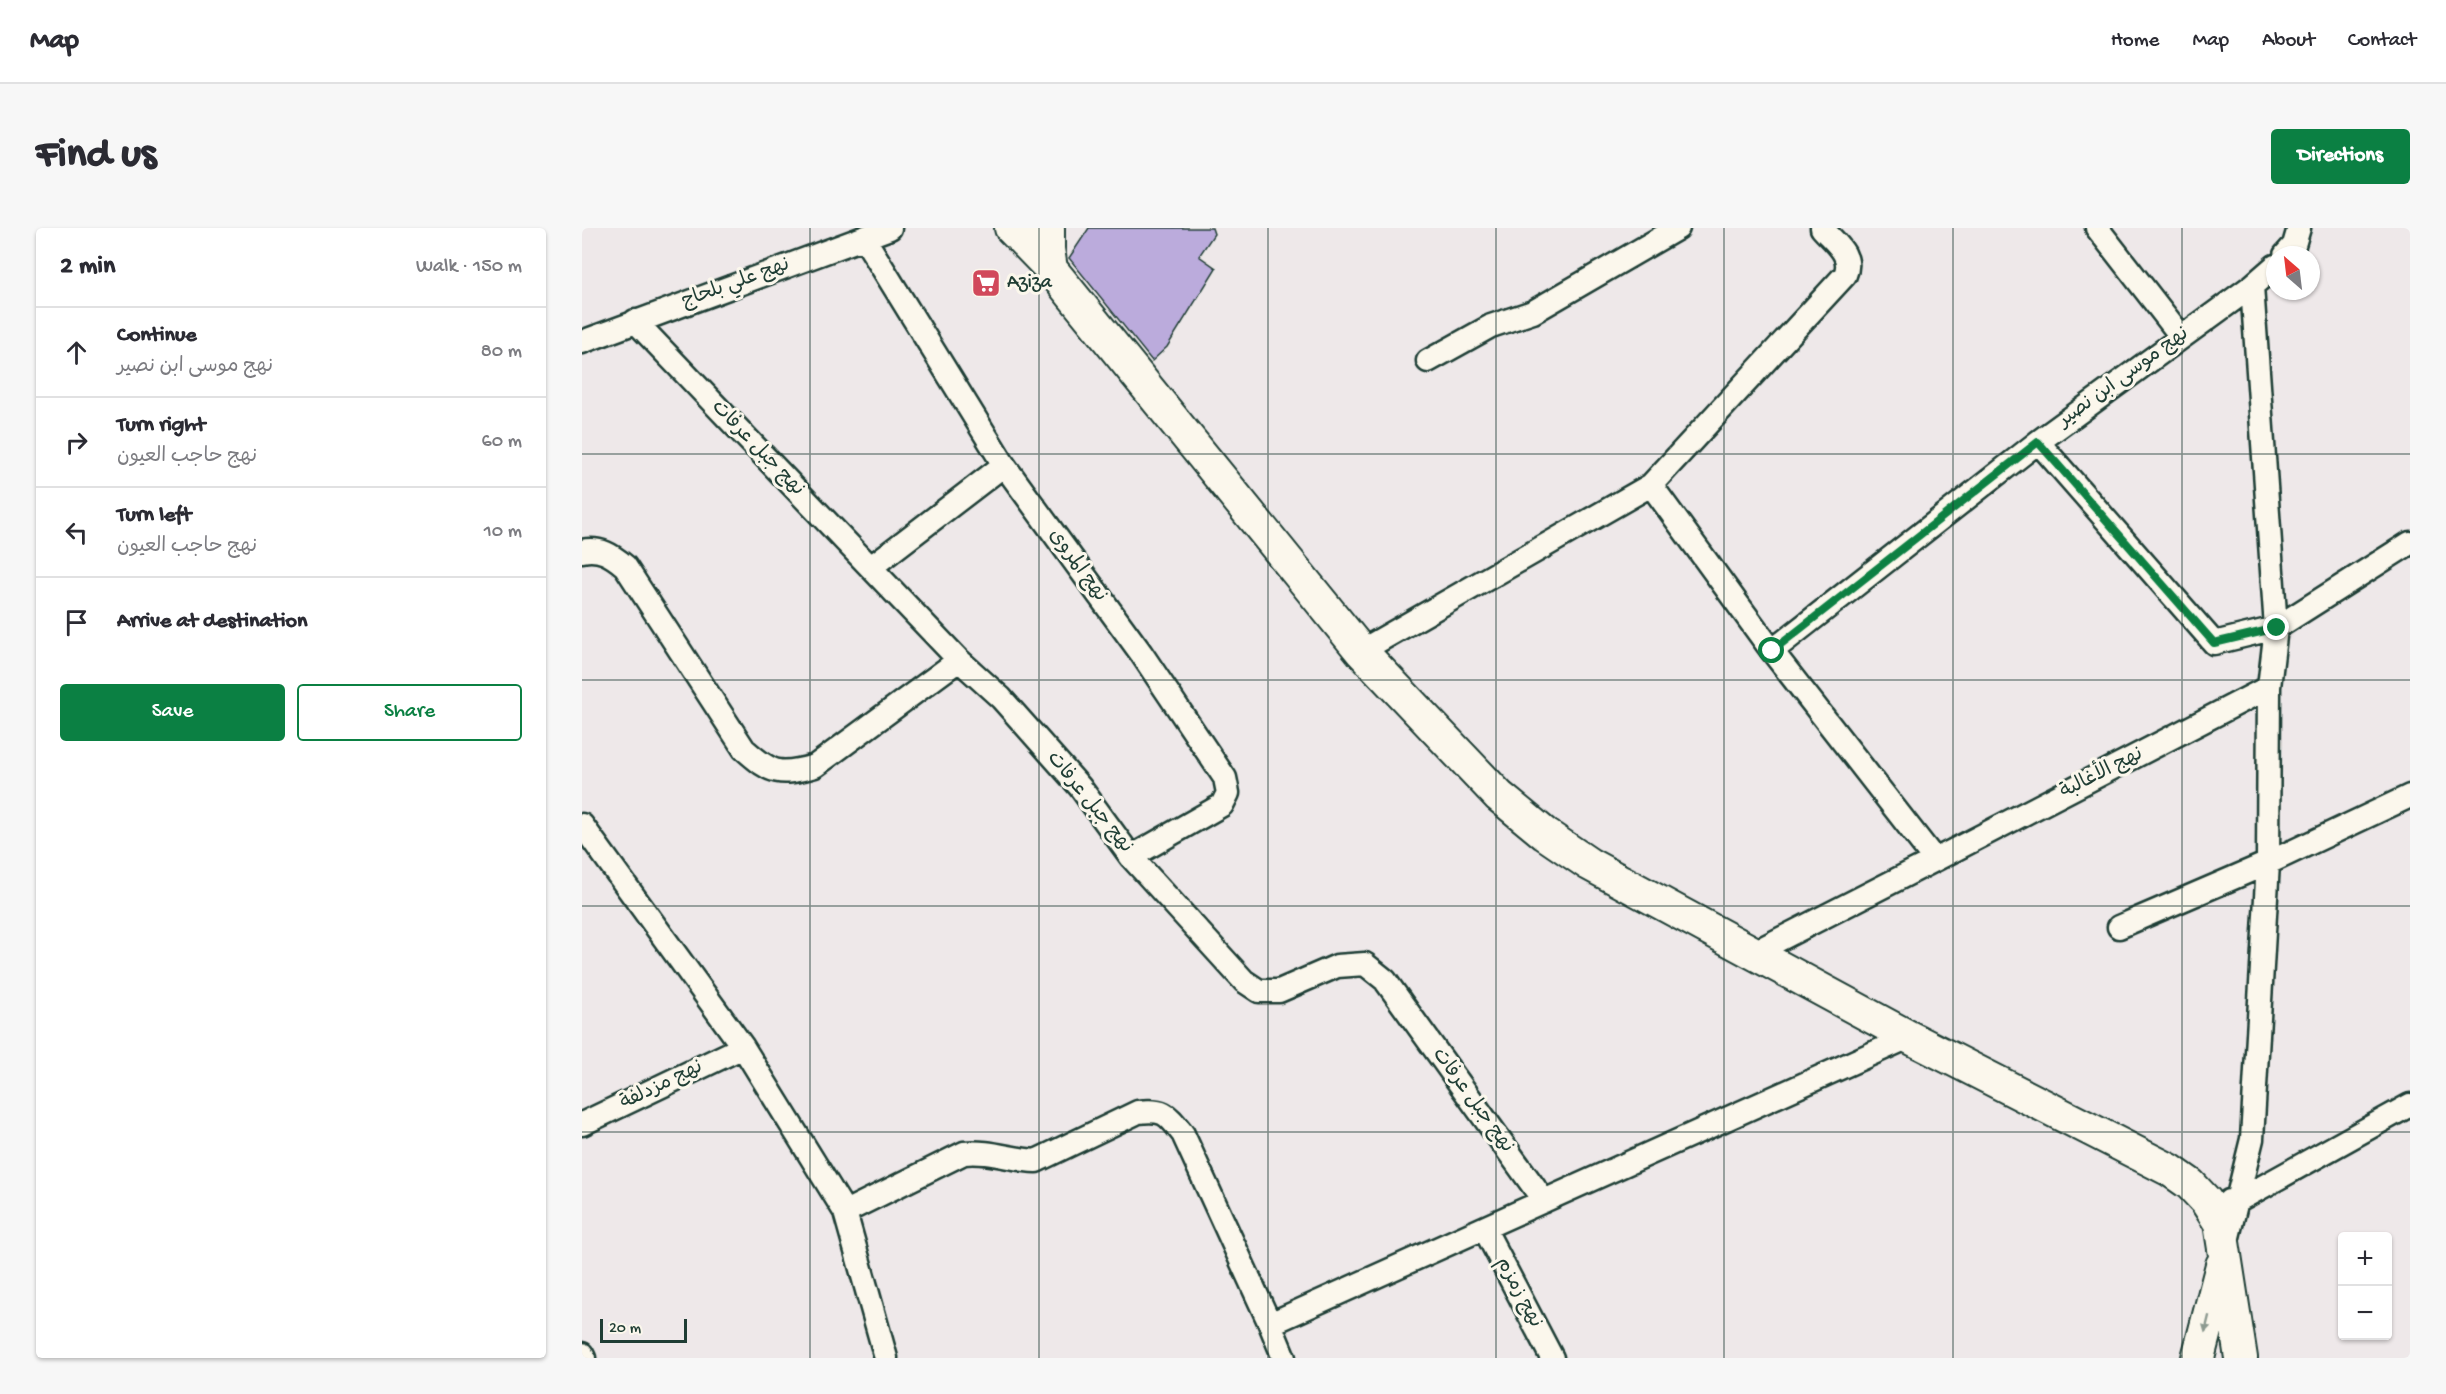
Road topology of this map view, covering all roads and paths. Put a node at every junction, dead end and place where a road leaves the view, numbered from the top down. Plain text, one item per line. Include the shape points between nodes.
1 (890, 228) edge
2 (1011, 228) edge
3 (1030, 228) edge
4 (1048, 228) edge
5 (1678, 228) edge
6 (1822, 228) edge
7 (2097, 228) edge
8 (2299, 228) edge
9 (864, 238) junction
10 (2292, 246) edge
11 (1051, 269) junction
12 (2266, 274) edge
13 (2252, 286) junction
14 (635, 321) junction
15 (2181, 336) junction
16 (582, 342) edge
17 (1428, 361) dead end
18 (2038, 442) junction
19 (1004, 465) junction
20 (1651, 485) junction
21 (2410, 543) edge
22 (582, 551) edge
23 (871, 567) junction
24 (2277, 628) junction
25 (1361, 651) junction
26 (1772, 651) junction
27 (959, 660) junction
28 (2269, 687) junction
29 (2410, 796) edge
30 (582, 825) edge
31 (1131, 856) junction
32 (1935, 860) junction
33 (2268, 863) junction
34 (2119, 927) dead end
35 (1753, 953) junction
36 (1909, 1037) junction
37 (743, 1047) junction
38 (2410, 1105) edge
39 (582, 1124) edge
40 (1544, 1201) junction
41 (2206, 1201) junction
42 (2237, 1201) junction
43 (845, 1212) junction
44 (1484, 1228) junction
45 (2225, 1250) junction
46 (1270, 1324) junction
47 (582, 1354) edge
48 (584, 1358) edge
49 (886, 1358) edge
50 (1284, 1358) edge
51 (1552, 1358) edge
52 (2200, 1358) edge
53 (2235, 1358) edge
54 (2241, 1358) edge

1 - 9 street, نهج علي بلحاج
2 - 11 main road
3 - 11 main road
4 - 11 main road
5 - 17 street via 1533,312 1491,326
6 - 20 street via 1846,254 1845,275
7 - 15 street
8 - 10 street
9 - 14 street, نهج علي بلحاج
9 - 19 street, نهج المروى
11 - 25 main road
12 - 13 street, نهج موسى ابن نصير
13 - 15 street, نهج موسى ابن نصير
13 - 24 street
14 - 16 street, نهج علي بلحاج
14 - 23 street, نهج جبل عرفات
15 - 18 street, نهج موسى ابن نصير
18 - 24 street via 2214,643
18 - 26 street, نهج موسى ابن نصير
19 - 23 street
19 - 31 street, نهج المروى via 1226,778 1228,793 1222,805
20 - 25 street
20 - 26 street
21 - 24 street
22 - 27 street via 610,553 625,566 744,749 765,768 790,773 815,766
23 - 27 street, نهج جبل عرفات
24 - 28 street
25 - 35 main road via 1492,788 1545,834 1589,864
26 - 32 street
27 - 31 street, نهج جبل عرفات via 1001,698 1080,787
28 - 32 street, نهج الأغالبة
28 - 33 street
29 - 33 street
30 - 37 street
31 - 40 street, نهج جبل عرفات via 1244,981 1260,991 1279,991 1337,966 1365,964 1385,980
32 - 35 street, نهج الأغالبة
33 - 34 street
33 - 42 street via 2252,1139
35 - 36 main road
36 - 40 street
36 - 41 main road via 2170,1170
37 - 39 street, نهج مزدلفة
37 - 43 street
38 - 42 street
40 - 44 street
41 - 42 street
41 - 45 main road via 2220,1223
42 - 45 street
43 - 46 street via 964,1153 981,1151 1036,1161 1138,1112 1156,1110 1167,1114 1183,1134
43 - 49 street
44 - 46 street
44 - 51 street, نهج زمزم
45 -> 52 main road
45 - 54 main road
46 - 50 street
47 - 48 street
52 - 53 main road via 2225,1354

